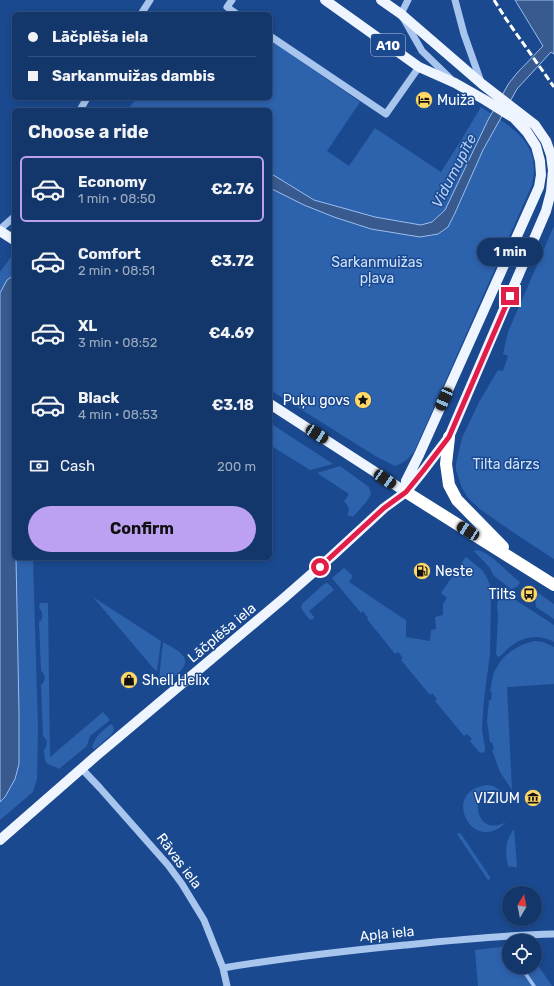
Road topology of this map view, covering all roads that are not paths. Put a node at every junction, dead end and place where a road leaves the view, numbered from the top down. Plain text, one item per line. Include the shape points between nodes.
1 (150, 0) edge
2 (232, 0) edge
3 (325, 0) edge
4 (381, 0) edge
5 (408, 0) edge
6 (455, 0) edge
7 (142, 12) edge
8 (234, 12) edge
9 (400, 14) junction
10 (272, 37) edge
11 (419, 67) junction
12 (455, 83) junction
13 (482, 84) junction
14 (517, 115) junction
15 (12, 219) edge
16 (0, 230) edge
17 (12, 239) edge
18 (272, 405) edge
19 (449, 437) junction
20 (406, 492) junction
21 (518, 562) junction
22 (554, 585) edge
23 (82, 769) junction
24 (0, 840) edge
25 (554, 934) edge
26 (223, 968) junction
27 (227, 986) edge

1 - 7 street
2 - 8 street via 227,7
3 - 11 main road, A10
4 - 9 main road, A10
5 - 9 street
6 - 13 street
9 - 12 street via 422,51
9 - 13 main road, A10
10 - 11 street via 386,114
11 - 12 main road, A10
12 - 14 main road, A10
13 - 14 main road, A10
14 - 19 main road, A10 via 536,125 546,140 553,170 551,192 546,211
14 - 20 main road, A10 via 536,146 540,161 539,186 406,481
15 - 16 street
16 - 17 main road
18 - 20 main road
19 - 20 main road, Lāčplēša iela
19 - 21 highway, A10 via 446,471 449,485 457,500
20 - 21 highway, A10
20 - 23 main road, Lāčplēša iela via 384,508 284,598
21 - 22 highway, A10
23 - 24 main road, Lāčplēša iela
23 - 26 street, Rāvas iela via 182,884 204,920
25 - 26 street, Apļa iela via 496,936
26 - 27 street, Rāvas iela

